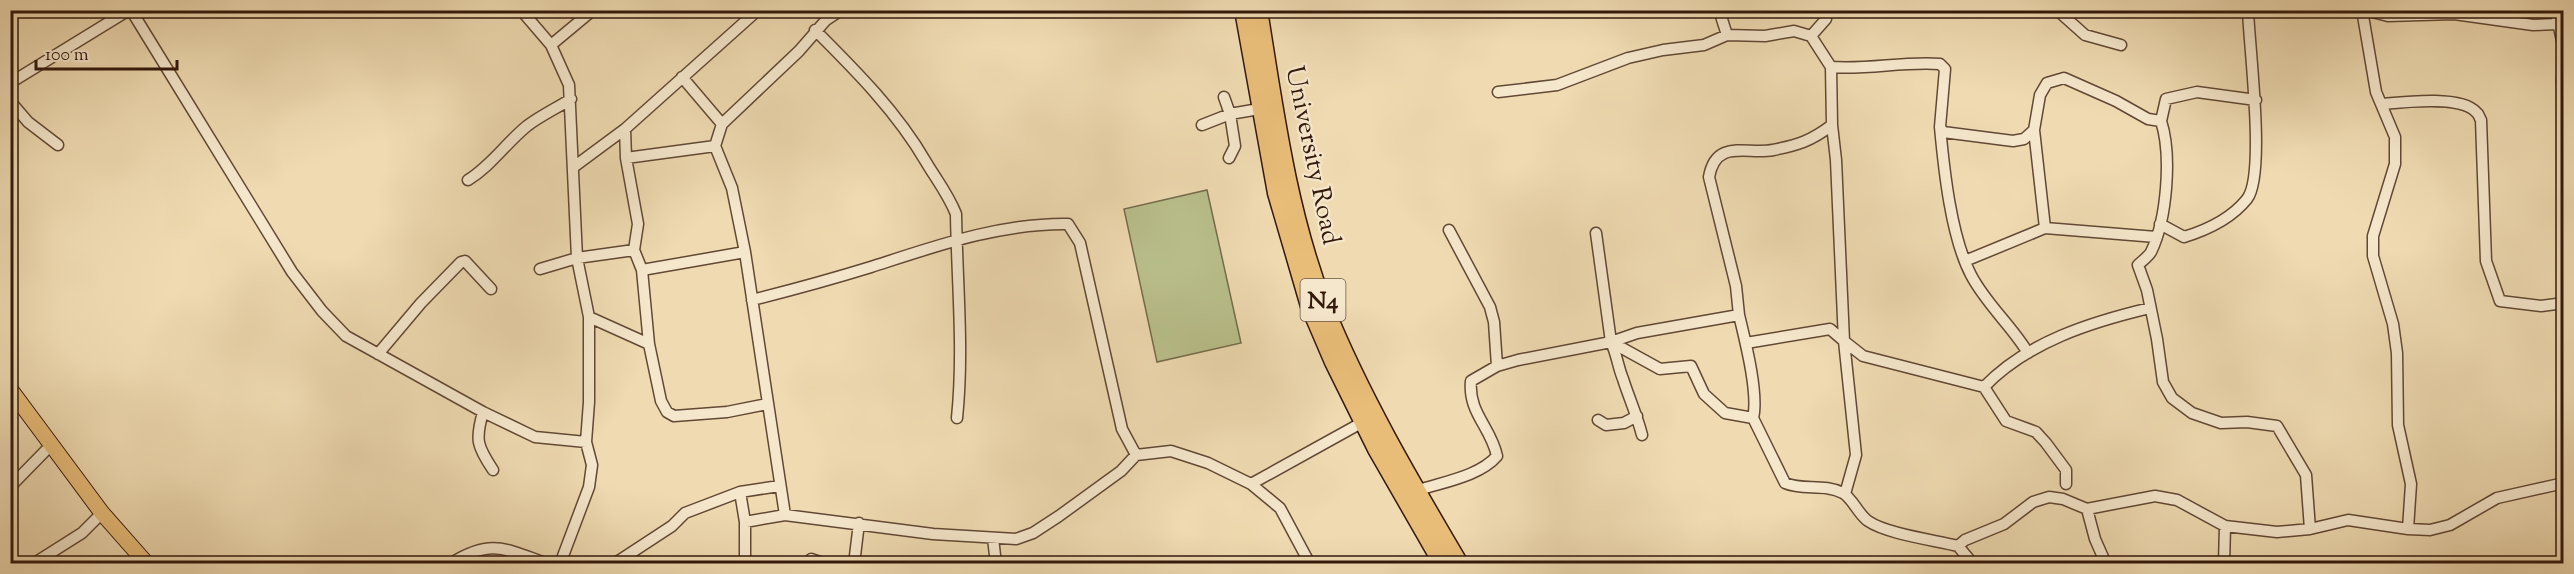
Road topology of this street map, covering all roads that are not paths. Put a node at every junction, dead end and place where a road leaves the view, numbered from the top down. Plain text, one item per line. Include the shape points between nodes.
1 (130, 10) edge
2 (521, 10) edge
3 (593, 10) edge
4 (740, 10) edge
5 (758, 10) edge
6 (841, 10) edge
7 (1243, 10) edge
8 (1259, 10) edge
9 (1719, 10) edge
10 (1826, 10) edge
11 (2057, 10) edge
12 (2248, 10) edge
13 (2363, 10) edge
14 (2555, 10) edge
15 (2454, 12) edge
16 (749, 19) junction
17 (2558, 24) junction
18 (815, 30) junction
19 (1727, 35) junction
20 (1811, 36) junction
21 (552, 45) junction
22 (2121, 45) dead end
23 (2564, 48) edge
24 (2564, 61) edge
25 (1831, 67) junction
26 (682, 77) junction
27 (2563, 79) edge
28 (10, 83) edge
29 (1498, 92) dead end
30 (1224, 97) dead end
31 (571, 99) junction
32 (2256, 100) junction
33 (10, 101) edge
34 (2383, 104) junction
35 (1259, 109) junction
36 (1230, 114) junction
37 (2161, 121) junction
38 (722, 124) junction
39 (2564, 124) edge
40 (1202, 125) dead end
41 (1832, 125) junction
42 (1940, 127) junction
43 (625, 129) junction
44 (2034, 130) junction
45 (58, 145) dead end
46 (715, 146) junction
47 (626, 158) junction
48 (1229, 158) dead end
49 (575, 166) junction
50 (468, 180) dead end
51 (2160, 224) junction
52 (2045, 228) junction
53 (1449, 230) dead end
54 (1596, 233) dead end
55 (2156, 237) junction
56 (956, 240) junction
57 (634, 250) junction
58 (745, 252) junction
59 (577, 258) junction
60 (1965, 261) junction
61 (540, 269) dead end
62 (642, 270) junction
63 (491, 289) dead end
64 (752, 300) junction
65 (2564, 303) edge
66 (2150, 308) junction
67 (1739, 315) junction
68 (589, 317) junction
69 (1844, 341) junction
70 (1611, 342) junction
71 (1746, 343) junction
72 (649, 344) junction
73 (2028, 353) junction
74 (378, 354) junction
75 (1497, 366) junction
76 (1984, 387) junction
77 (10, 389) edge
78 (767, 404) junction
79 (483, 412) junction
80 (1637, 416) junction
81 (957, 418) dead end
82 (1753, 418) junction
83 (1598, 420) dead end
84 (1363, 422) junction
85 (1642, 435) dead end
86 (586, 442) junction
87 (52, 444) junction
88 (1136, 455) junction
89 (493, 470) dead end
90 (2564, 483) edge
91 (1251, 484) junction
92 (2066, 484) dead end
93 (779, 486) junction
94 (10, 487) edge
95 (1419, 490) junction
96 (740, 492) junction
97 (1845, 494) junction
98 (2087, 509) junction
99 (102, 513) junction
100 (785, 515) junction
101 (745, 522) junction
102 (859, 523) junction
103 (2225, 526) junction
104 (2310, 529) junction
105 (2408, 529) junction
106 (993, 538) junction
107 (1958, 546) junction
108 (1442, 553) edge
109 (33, 564) edge
110 (147, 564) edge
111 (450, 564) edge
112 (548, 564) edge
113 (560, 564) edge
114 (614, 564) edge
115 (745, 564) edge
116 (807, 564) edge
117 (826, 564) edge
118 (854, 564) edge
119 (996, 564) edge
120 (1310, 564) edge
121 (1460, 564) edge
122 (1973, 564) edge
123 (2106, 564) edge
124 (2224, 564) edge

1 - 28 street
1 - 74 street via 292,272 346,336
2 - 21 street
3 - 21 street
4 - 16 street
5 - 16 street
6 - 18 street
7 - 35 highway, University Road / N4
8 - 95 highway, University Road / N4 via 1291,191 1324,305 1378,418
9 - 19 street
10 - 20 street via 1826,19
11 - 22 street via 2085,35
12 - 32 street
13 - 15 street via 2388,16
13 - 34 street via 2376,92
14 - 17 street
15 - 17 street via 2533,25
16 - 26 street
17 - 23 street
18 - 38 street via 799,51
18 - 56 street via 870,85 918,146 956,214
19 - 20 street via 1765,36 1794,31
19 - 29 street via 1704,45 1628,58 1557,85
20 - 25 street
21 - 31 street via 566,74
24 - 27 street
25 - 41 street
25 - 42 street via 1940,63 1945,69
26 - 38 street
26 - 43 street
27 - 39 street
30 - 36 street
31 - 49 street
31 - 50 street via 529,125
32 - 37 street via 2197,92 2166,99
32 - 51 street via 2254,178 2248,198 2209,230 2184,237
33 - 45 street via 28,122
34 - 65 street via 2439,101 2476,111 2481,120 2486,261 2500,301 2541,306
34 - 105 street via 2395,137 2395,164 2373,236 2373,256 2393,324 2397,353 2398,424 2411,484
35 - 36 street
35 - 84 highway, University Road / N4 via 1276,193 1309,306
36 - 40 street
36 - 48 street via 1234,146
37 - 44 street via 2148,119 2064,78 2047,83 2040,94
37 - 51 street via 2167,141
38 - 46 street
41 - 67 street via 1814,139 1795,145 1770,151 1732,150 1719,156 1711,166 1709,177 1736,286
41 - 69 street
42 - 44 street via 1955,135 2013,141 2024,140
42 - 60 street via 1949,198
43 - 47 street
43 - 49 street
44 - 52 street
46 - 47 street
46 - 58 street via 732,188
47 - 57 street via 638,224
49 - 59 street
51 - 55 street
52 - 55 street
52 - 60 street
53 - 75 street via 1490,307
54 - 70 street
55 - 66 street via 2150,253 2138,266
56 - 64 street
56 - 81 street via 962,324
56 - 88 street via 1013,226 1068,224 1080,243 1122,429
57 - 59 street
57 - 62 street
58 - 62 street
58 - 64 street
59 - 61 street
59 - 68 street
60 - 73 street via 1972,277
62 - 72 street
63 - 74 street via 465,261 461,262
64 - 78 street
66 - 73 street via 2082,327
66 - 104 street via 2163,382 2172,398 2192,413 2221,423 2277,426 2306,475
67 - 70 street via 1637,333
67 - 71 street
68 - 72 street
68 - 86 street
69 - 71 street via 1830,328
69 - 76 street via 1863,356
69 - 97 street via 1856,455
70 - 75 street
70 - 80 street
70 - 82 street via 1660,369 1691,366 1704,394 1725,413
71 - 82 street via 1755,393
72 - 78 street via 661,401 674,416
73 - 76 street
74 - 79 street
75 - 95 street via 1471,381 1470,395 1497,456 1476,471
76 - 92 street via 2006,421 2036,432 2046,443 2066,470
77 - 87 main road
78 - 93 street
79 - 86 street via 535,437
79 - 89 street via 477,442
80 - 83 street via 1624,423 1606,425
80 - 85 street
82 - 97 street via 1785,483 1795,488 1818,486
84 - 91 street
84 - 108 highway, University Road / N4
86 - 113 street via 592,465 589,487
87 - 94 street
87 - 99 main road
88 - 91 street via 1171,451 1208,463
88 - 106 street via 1120,471 1033,533 1016,539
90 - 105 street via 2497,498 2450,525 2430,530
91 - 120 street via 1280,508
93 - 96 street
93 - 100 street
95 - 108 highway, University Road / N4
96 - 101 street
96 - 114 street via 685,513
97 - 107 street via 1868,521
98 - 103 street via 2155,496 2177,500
98 - 107 street via 2049,497 2033,502 2004,524
98 - 123 street
99 - 109 street via 82,533
99 - 110 main road
100 - 101 street
100 - 102 street
101 - 115 street
102 - 106 street
102 - 118 street
103 - 104 street via 2277,532
103 - 124 street
104 - 105 street via 2348,520
106 - 119 street
107 - 122 street
108 - 121 highway, University Road / N4
111 - 112 street via 484,547 497,547
116 - 117 street via 811,559

